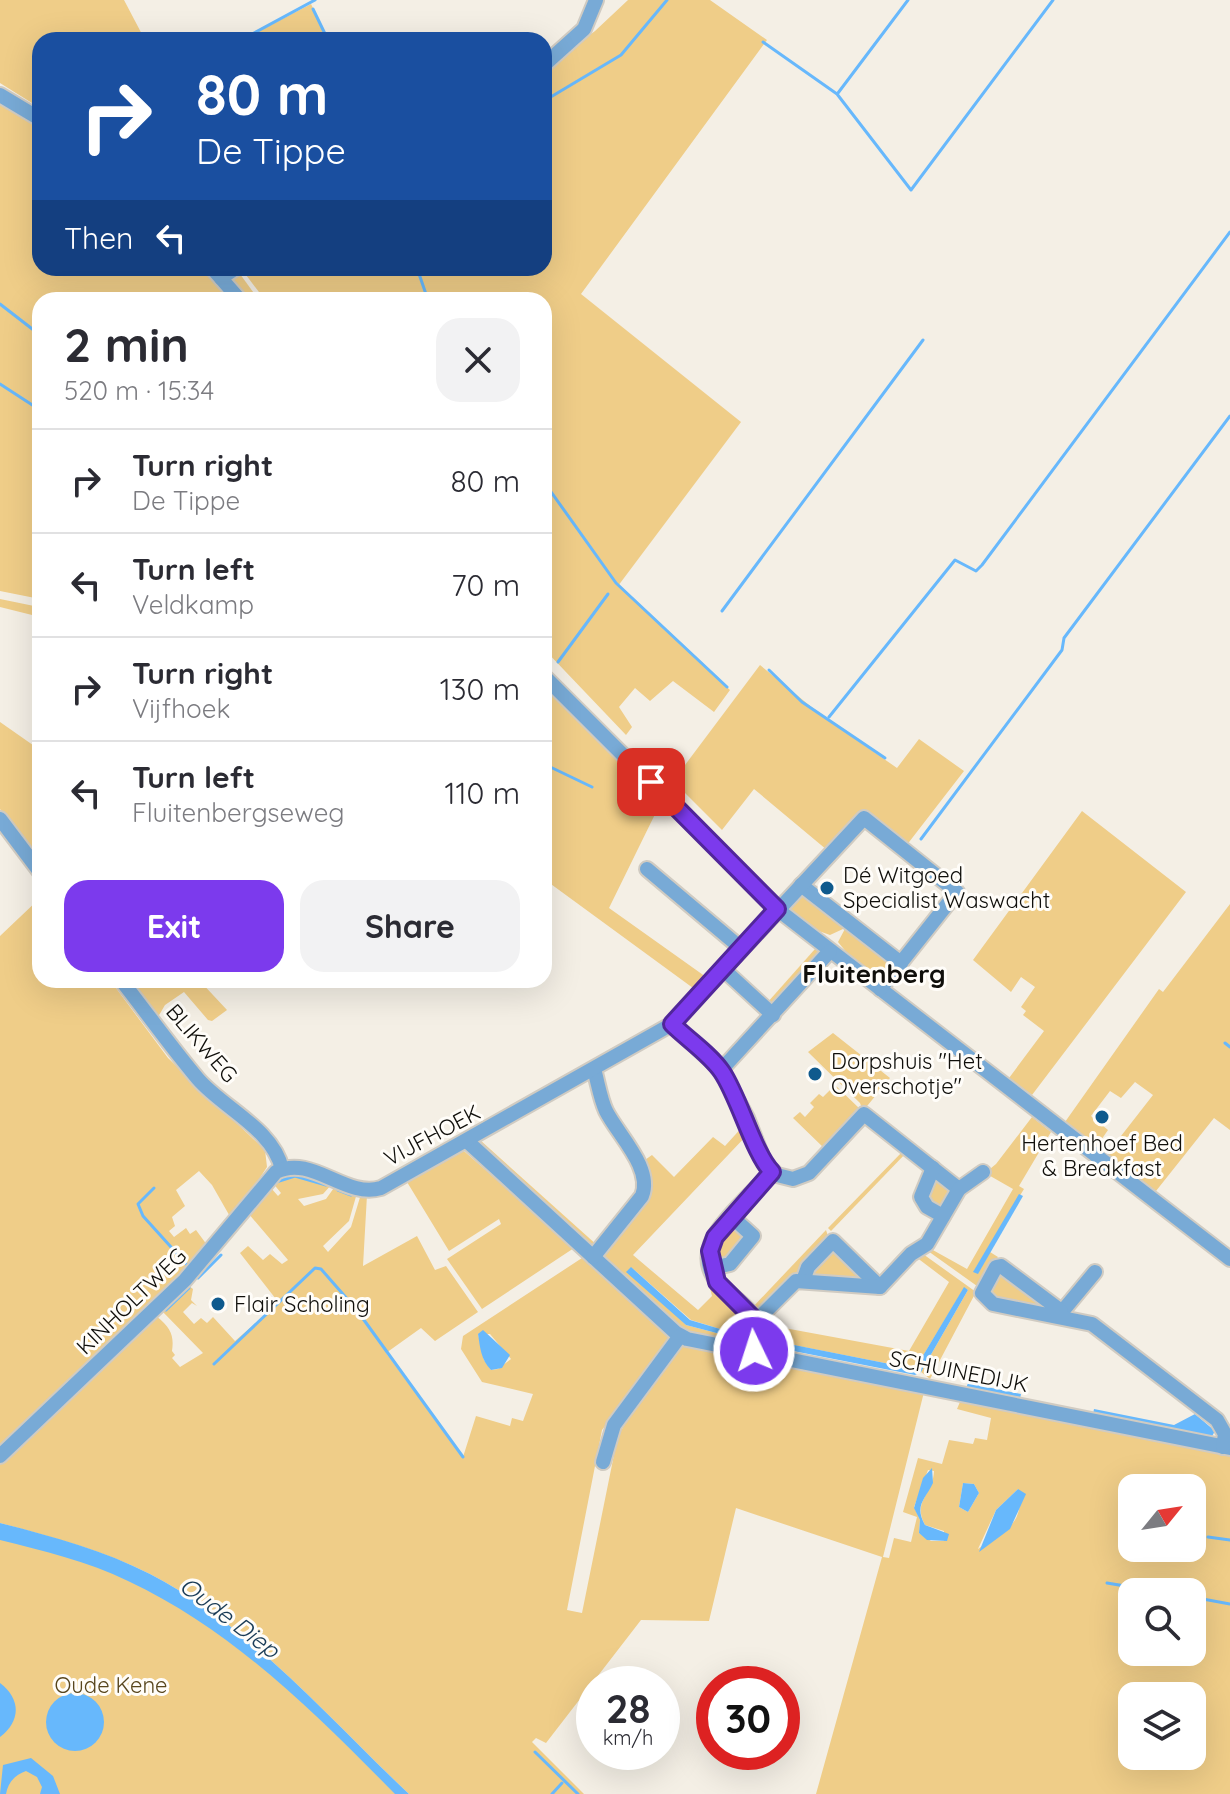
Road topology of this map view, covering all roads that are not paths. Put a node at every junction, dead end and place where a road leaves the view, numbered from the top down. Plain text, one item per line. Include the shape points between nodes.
1 (596, 0) edge
2 (552, 58) edge
3 (0, 95) edge
4 (32, 114) edge
5 (220, 276) edge
6 (233, 292) edge
7 (552, 684) edge
8 (0, 819) edge
9 (32, 861) edge
10 (647, 869) dead end
11 (801, 885) junction
12 (777, 909) junction
13 (742, 949) junction
14 (830, 951) junction
15 (901, 963) junction
16 (723, 969) junction
17 (127, 988) edge
18 (880, 989) junction
19 (773, 1015) junction
20 (672, 1024) junction
21 (594, 1069) junction
22 (721, 1070) junction
23 (468, 1142) junction
24 (933, 1168) junction
25 (282, 1169) junction
26 (772, 1172) junction
27 (983, 1172) dead end
28 (959, 1189) junction
29 (943, 1216) junction
30 (732, 1217) junction
31 (593, 1257) junction
32 (1230, 1259) edge
33 (712, 1268) junction
34 (1095, 1272) dead end
35 (804, 1278) junction
36 (880, 1287) junction
37 (1062, 1316) junction
38 (756, 1321) junction
39 (680, 1336) junction
40 (754, 1351) junction
41 (1227, 1448) edge
42 (0, 1456) edge
43 (603, 1462) dead end

1 - 2 street via 584,29
3 - 4 street
5 - 6 street
7 - 12 street
8 - 9 street
10 - 13 street
11 - 12 street, VIJFHOEK
11 - 15 street
11 - 15 street, VIJFHOEK via 864,818 957,892
12 - 13 street, VIJFHOEK
12 - 14 street
13 - 16 street, VIJFHOEK
14 - 18 street
14 - 19 street
15 - 18 street
16 - 19 street
16 - 20 street, VIJFHOEK
17 - 25 street, BLIKWEG via 200,1082 264,1137
18 - 32 street
19 - 22 street
20 - 21 street, VIJFHOEK
20 - 22 street
21 - 23 street, VIJFHOEK
21 - 31 street via 607,1112 639,1165 645,1187
22 - 26 street
23 - 25 street, VIJFHOEK via 373,1191 305,1169
23 - 31 street
24 - 26 street via 864,1114 809,1173 793,1179
24 - 28 street
24 - 29 street via 921,1197
25 - 42 street, KINHOLTWEG via 188,1278
26 - 30 street
27 - 28 street
28 - 29 street
29 - 36 street via 927,1244
30 - 33 street via 712,1241
30 - 33 street via 753,1236 730,1264
31 - 39 street
33 - 38 street via 720,1286
34 - 37 street
35 - 36 street
35 - 36 street via 833,1241
35 - 38 street
37 - 37 street via 993,1304 982,1288 1001,1266
37 - 41 street via 1092,1324 1207,1410 1223,1428
38 - 40 street
39 - 40 street, SCHUINEDIJK
39 - 43 street via 614,1425
40 - 41 street, SCHUINEDIJK

